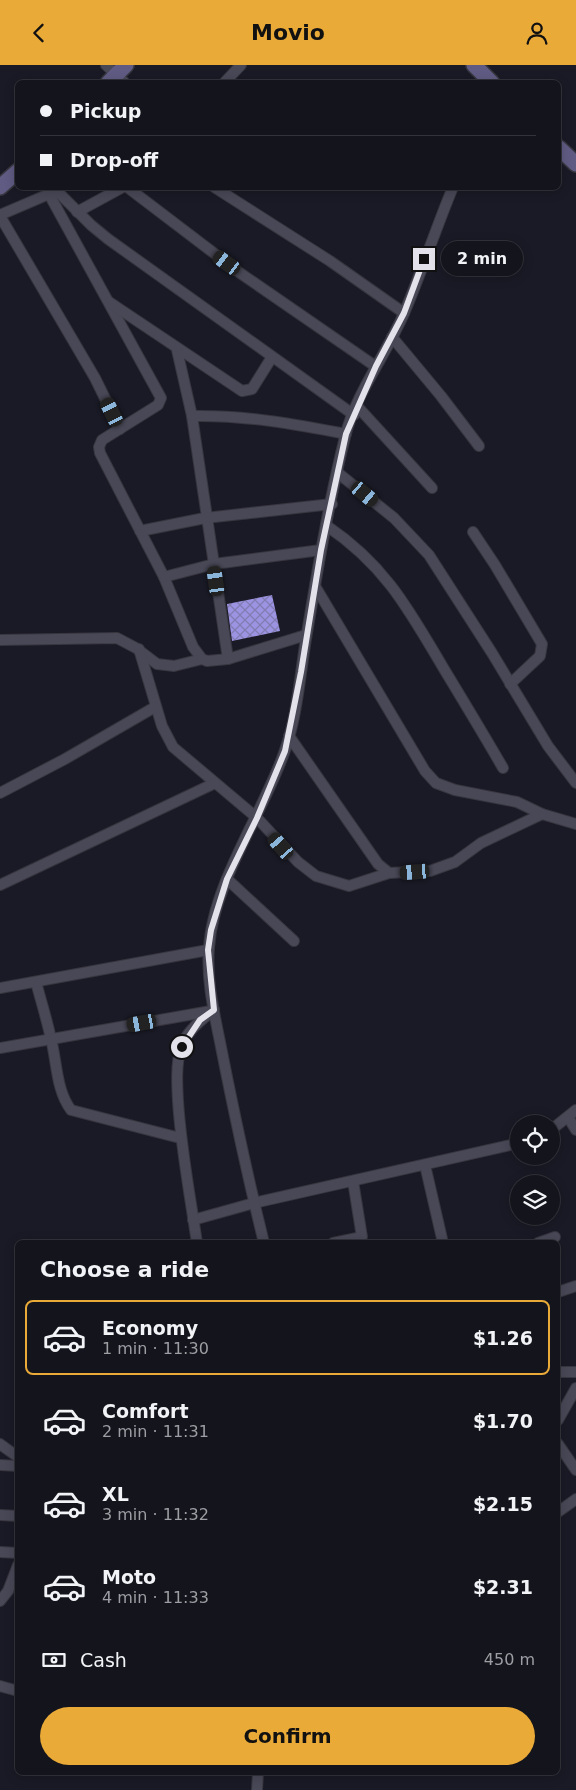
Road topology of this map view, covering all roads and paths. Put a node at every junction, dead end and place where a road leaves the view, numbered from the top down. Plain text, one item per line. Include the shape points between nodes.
1 (241, 65) edge
2 (474, 65) edge
3 (227, 80) edge
4 (489, 80) edge
5 (561, 149) edge
6 (576, 164) edge
7 (15, 174) edge
8 (0, 187) edge
9 (119, 190) edge
10 (129, 190) edge
11 (219, 190) edge
12 (453, 190) edge
13 (49, 194) junction
14 (77, 212) junction
15 (0, 216) edge
16 (106, 300) junction
17 (404, 313) junction
18 (392, 337) junction
19 (177, 350) junction
20 (272, 357) junction
21 (376, 366) junction
22 (356, 411) junction
23 (192, 416) junction
24 (120, 429) junction
25 (346, 434) junction
26 (479, 446) dead end
27 (338, 473) junction
28 (432, 488) dead end
29 (332, 504) junction
30 (206, 518) junction
31 (327, 526) junction
32 (140, 531) junction
33 (473, 531) dead end
34 (321, 550) junction
35 (214, 564) junction
36 (164, 577) junction
37 (315, 586) junction
38 (306, 635) junction
39 (0, 640) edge
40 (138, 649) junction
41 (202, 659) junction
42 (228, 659) junction
43 (510, 684) junction
44 (155, 707) junction
45 (289, 736) junction
46 (503, 768) dead end
47 (215, 783) junction
48 (576, 783) edge
49 (0, 793) edge
50 (542, 814) junction
51 (257, 818) junction
52 (576, 824) edge
53 (389, 873) junction
54 (227, 879) junction
55 (0, 885) edge
56 (294, 941) dead end
57 (208, 950) junction
58 (36, 982) junction
59 (0, 988) edge
60 (214, 1010) junction
61 (52, 1039) junction
62 (0, 1048) edge
63 (572, 1113) edge
64 (560, 1123) edge
65 (576, 1130) edge
66 (180, 1138) junction
67 (510, 1145) edge
68 (425, 1165) junction
69 (353, 1181) junction
70 (254, 1203) junction
71 (193, 1220) junction
72 (555, 1237) dead end
73 (196, 1240) edge
74 (263, 1240) edge
75 (362, 1240) edge
76 (441, 1240) edge
77 (546, 1240) edge
78 (576, 1286) edge
79 (560, 1291) edge
80 (560, 1372) edge
81 (576, 1372) edge
82 (576, 1388) edge
83 (560, 1416) edge
84 (0, 1444) edge
85 (560, 1447) edge
86 (15, 1455) edge
87 (0, 1465) edge
88 (15, 1466) edge
89 (576, 1470) edge
90 (576, 1499) edge
91 (560, 1511) edge
92 (0, 1515) edge
93 (15, 1516) edge
94 (0, 1552) edge
95 (15, 1553) edge
96 (15, 1573) edge
97 (0, 1601) edge
98 (0, 1686) edge
99 (15, 1690) edge
100 (258, 1775) edge
101 (257, 1790) edge

1 - 3 street
2 - 4 main road
5 - 6 main road
7 - 8 main road
9 - 14 street
10 - 21 street via 240,273
11 - 17 street
12 - 17 street
13 - 14 street via 59,193
13 - 15 street
13 - 16 street
14 - 20 street via 108,239
15 - 24 street via 91,370
16 - 19 street
16 - 24 street via 161,398 158,405
17 - 18 street
18 - 21 street
18 - 26 street
19 - 20 street via 245,392 252,389
19 - 23 street
20 - 22 street
21 - 22 street
22 - 25 street
22 - 28 street
23 - 25 street via 240,417
23 - 30 street
24 - 32 street via 102,440 99,450
25 - 27 street
27 - 29 street
27 - 43 street via 419,542
29 - 30 street
29 - 31 street
30 - 32 street
30 - 35 street
31 - 34 street
31 - 46 street via 379,568 407,608
32 - 36 street
33 - 43 street via 542,648 540,657
34 - 35 street
34 - 37 street
35 - 36 street
35 - 42 street
36 - 41 street via 193,647
37 - 38 street
37 - 50 street via 430,777 436,783 455,790 517,803
38 - 42 street
38 - 45 street
39 - 40 street via 117,638
40 - 41 street via 157,664 174,666
40 - 44 street
41 - 42 street
43 - 48 street via 548,746
44 - 47 street via 173,747
44 - 49 street
45 - 51 street
45 - 53 street via 378,864
47 - 51 street
47 - 55 street
50 - 52 street
50 - 53 street via 481,843 455,862 430,871
51 - 53 street via 281,846 316,877 349,886
51 - 54 street
54 - 56 street
54 - 57 street via 218,900
57 - 58 street
57 - 60 street
58 - 59 street
58 - 61 street
60 - 61 street
60 - 66 street via 200,1020 182,1047 177,1080
60 - 70 street
61 - 62 street
61 - 66 street via 61,1088 72,1110
63 - 64 street
63 - 65 street
66 - 71 street
67 - 68 street
68 - 69 street
68 - 76 street
69 - 70 street
69 - 75 street
70 - 71 street
70 - 74 street
71 - 73 street
72 - 77 street
78 - 79 street
80 - 81 street
82 - 83 street
84 - 86 street
85 - 89 street
87 - 88 street
90 - 91 street
92 - 93 street
94 - 95 street
96 - 97 street
98 - 99 street
100 - 101 street

